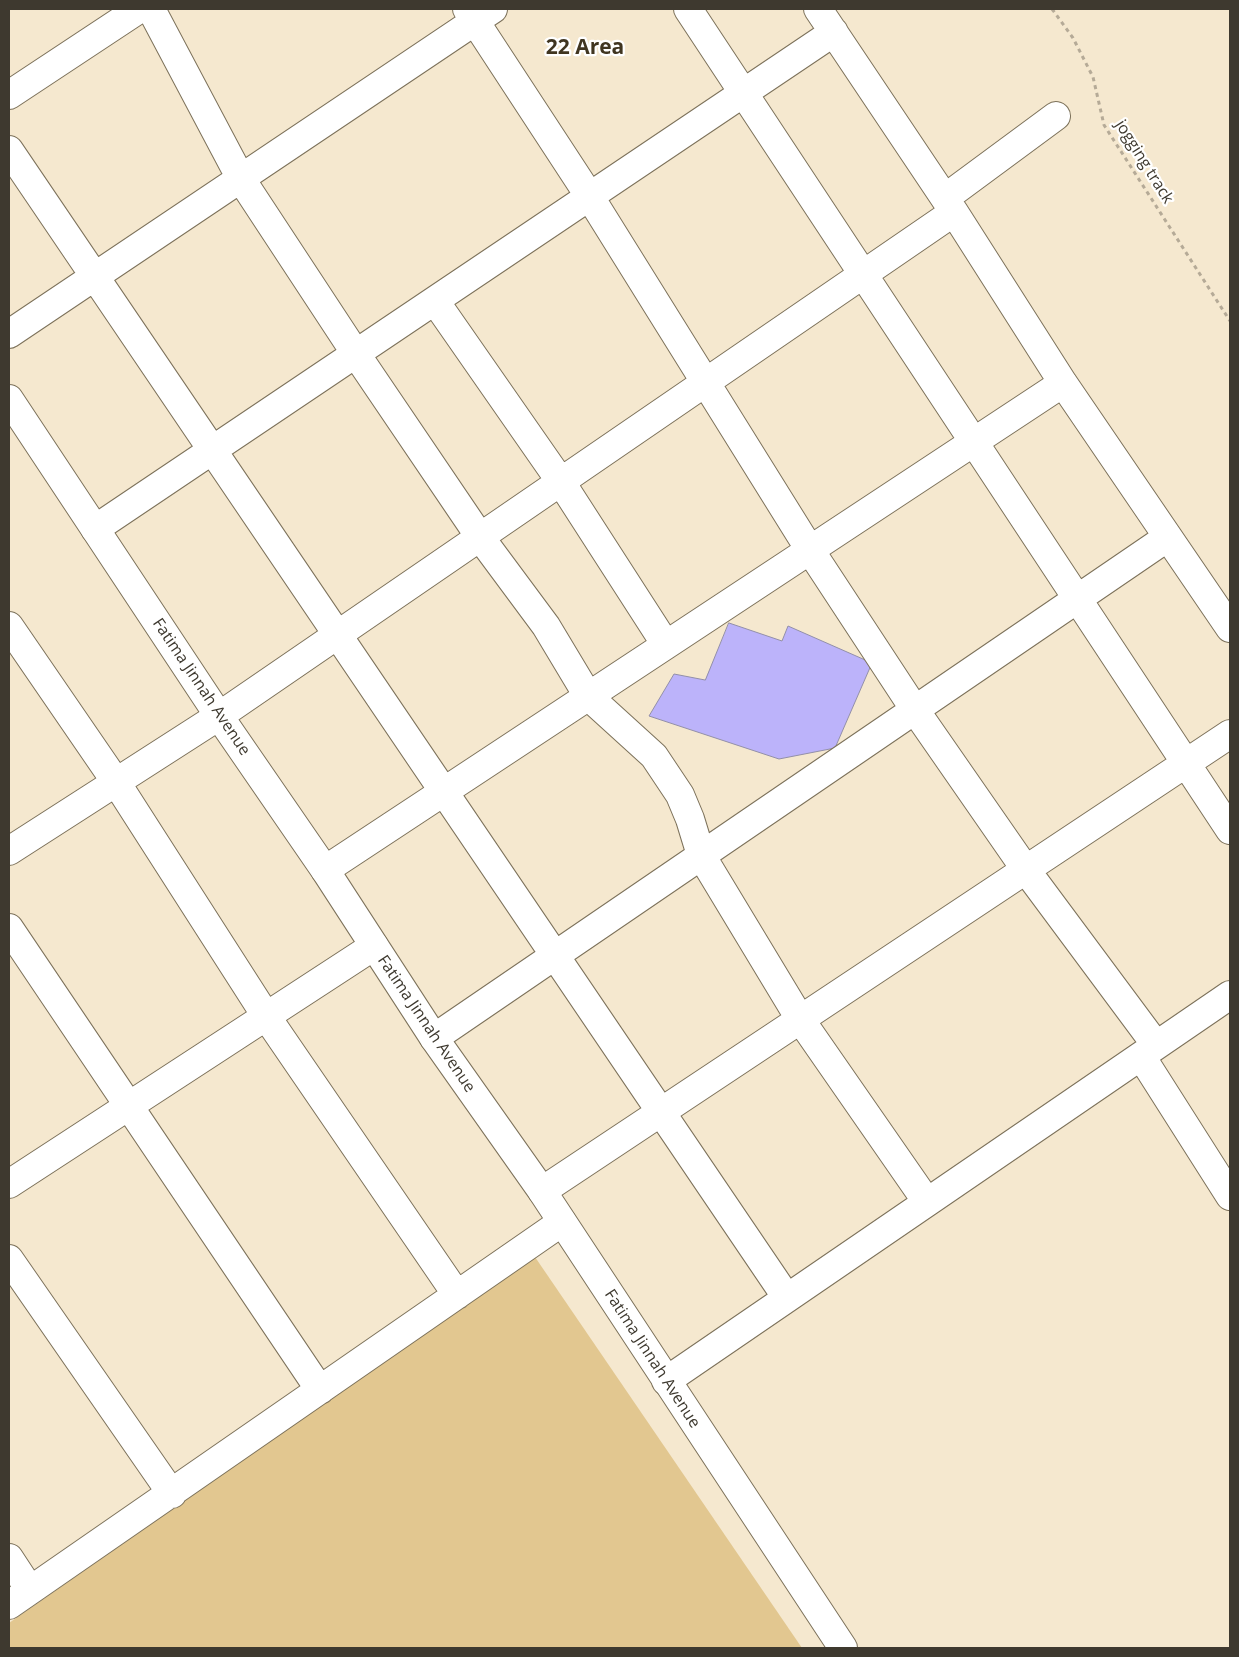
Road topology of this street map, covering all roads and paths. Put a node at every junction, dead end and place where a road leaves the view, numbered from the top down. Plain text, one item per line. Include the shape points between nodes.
1 (139, 9) edge
2 (151, 9) edge
3 (688, 9) edge
4 (818, 9) edge
5 (1052, 9) edge
6 (478, 13) edge
7 (834, 32) junction
8 (744, 93) junction
9 (9, 95) edge
10 (1056, 116) dead end
11 (9, 150) edge
12 (241, 179) junction
13 (590, 197) junction
14 (949, 205) junction
15 (864, 274) junction
16 (95, 276) junction
17 (435, 301) junction
18 (1230, 321) edge
19 (9, 334) edge
20 (356, 354) junction
21 (707, 382) junction
22 (1063, 383) junction
23 (12, 412) edge
24 (974, 441) junction
25 (212, 450) junction
26 (561, 482) junction
27 (95, 529) junction
28 (480, 537) junction
29 (1168, 537) junction
30 (810, 550) junction
31 (1078, 598) junction
32 (9, 626) edge
33 (1230, 628) edge
34 (338, 635) junction
35 (666, 645) junction
36 (588, 696) junction
37 (915, 710) junction
38 (219, 716) junction
39 (1230, 734) edge
40 (1186, 763) junction
41 (116, 782) junction
42 (444, 791) junction
43 (1230, 830) edge
44 (9, 851) edge
45 (701, 855) junction
46 (324, 870) junction
47 (1026, 870) junction
48 (9, 928) edge
49 (374, 946) junction
50 (555, 955) junction
51 (1230, 995) edge
52 (266, 1016) junction
53 (800, 1019) junction
54 (434, 1038) junction
55 (1148, 1051) junction
56 (129, 1106) junction
57 (661, 1112) junction
58 (9, 1184) edge
59 (542, 1190) junction
60 (1230, 1196) edge
61 (927, 1202) junction
62 (562, 1222) junction
63 (9, 1259) edge
64 (457, 1295) junction
65 (788, 1298) junction
66 (666, 1381) junction
67 (320, 1390) junction
68 (172, 1494) junction
69 (9, 1558) edge
70 (19, 1598) edge
71 (843, 1648) edge

1 - 9 street
2 - 12 street
3 - 8 street
4 - 7 street
5 - 18 path, jogging track via 1073,38 1093,77 1104,125
6 - 12 street
6 - 13 street
7 - 8 street
7 - 14 street
8 - 13 street
8 - 15 street
10 - 14 street
11 - 16 street
12 - 16 street
12 - 20 street
13 - 17 street
13 - 21 street
14 - 15 street
14 - 22 street
15 - 21 street
15 - 24 street
16 - 19 street
16 - 25 street
17 - 20 street
17 - 26 street
20 - 25 street
20 - 28 street
21 - 26 street
21 - 30 street
22 - 24 street
22 - 29 street
23 - 27 street, Fatima Jinnah Avenue
24 - 30 street
24 - 31 street
25 - 27 street
25 - 34 street
26 - 28 street
26 - 35 street
27 - 38 street, Fatima Jinnah Avenue
28 - 34 street
28 - 36 street via 546,626
29 - 31 street
29 - 33 street
30 - 35 street
30 - 37 street
31 - 37 street
31 - 40 street
32 - 41 street
34 - 38 street
34 - 42 street
35 - 36 street
36 - 42 street
36 - 45 street via 654,756 680,796
37 - 45 street
37 - 47 street
38 - 41 street
38 - 46 street, Fatima Jinnah Avenue
39 - 40 street
40 - 43 street
40 - 47 street
41 - 44 street
41 - 52 street
42 - 46 street
42 - 50 street
45 - 50 street
45 - 53 street
46 - 49 street, Fatima Jinnah Avenue
47 - 53 street
47 - 55 street
48 - 56 street
49 - 52 street
49 - 54 street, Fatima Jinnah Avenue
50 - 54 street
50 - 57 street
51 - 55 street
52 - 56 street
52 - 64 street
53 - 57 street
53 - 61 street
54 - 59 street, Fatima Jinnah Avenue
55 - 60 street
55 - 61 street
56 - 58 street
56 - 67 street
57 - 59 street
57 - 65 street
59 - 62 street, Fatima Jinnah Avenue
61 - 65 street
62 - 64 street
62 - 66 street, Fatima Jinnah Avenue
63 - 68 street
64 - 67 street
65 - 66 street
66 - 71 street, Fatima Jinnah Avenue
67 - 68 street
68 - 70 street
69 - 70 street

